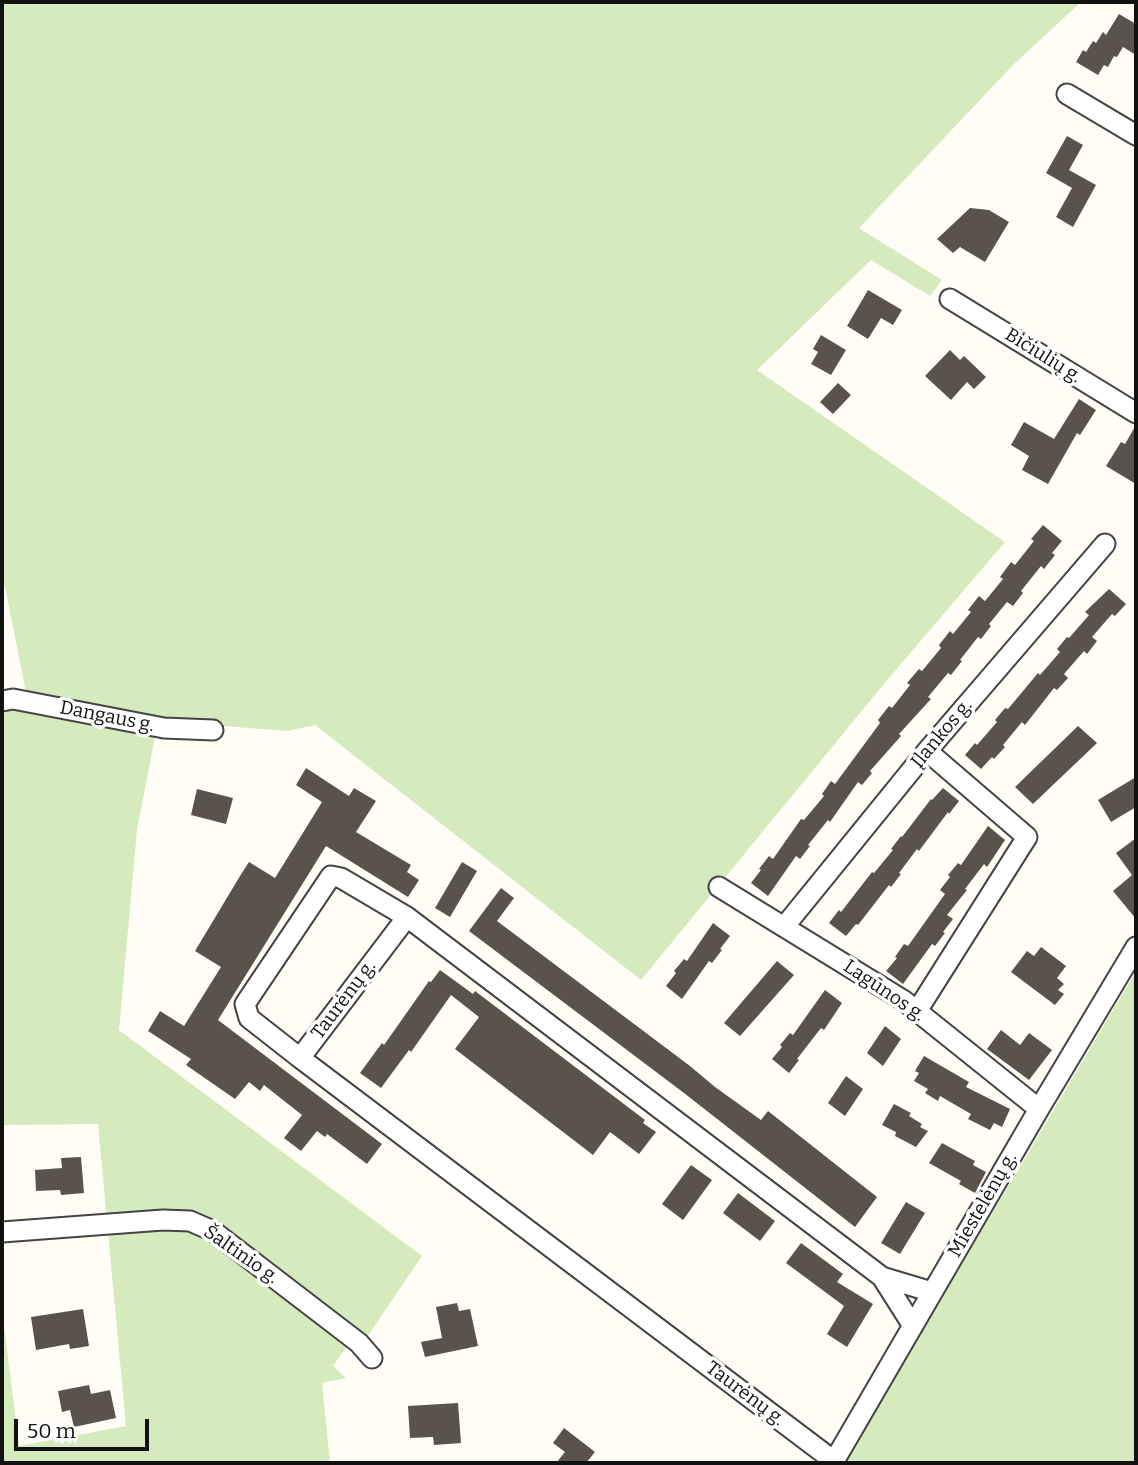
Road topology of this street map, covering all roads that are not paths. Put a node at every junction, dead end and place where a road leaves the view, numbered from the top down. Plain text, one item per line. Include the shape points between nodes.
1 (1067, 94) dead end
2 (1136, 135) edge
3 (950, 299) dead end
4 (1136, 413) edge
5 (1105, 544) dead end
6 (2, 701) edge
7 (213, 730) dead end
8 (927, 751) junction
9 (719, 887) dead end
10 (407, 918) junction
11 (784, 927) junction
12 (1136, 947) edge
13 (917, 1011) junction
14 (300, 1058) junction
15 (1039, 1110) junction
16 (2, 1232) edge
17 (882, 1277) junction
18 (932, 1292) junction
19 (913, 1326) junction
20 (372, 1358) dead end
21 (834, 1462) edge

1 - 2 street
3 - 4 street, Bičiulių g.
5 - 8 street, Įlankos g.
6 - 7 street, Dangaus g. via 13,699 164,728
8 - 11 street, Įlankos g.
8 - 13 street via 1027,837
9 - 11 street, Lagūnos g.
10 - 14 street, Taurėnų g.
10 - 14 street via 331,876 245,1004 249,1018
10 - 17 street
11 - 13 street, Lagūnos g.
12 - 15 street, Miestelėnų g.
13 - 15 street, Lagūnos g.
14 - 21 street, Taurėnų g.
15 - 18 street, Miestelėnų g.
16 - 20 street, Šaltinio g. via 190,1221 213,1231 359,1343
17 - 18 street
17 - 19 street
18 - 19 street, Miestelėnų g.
19 - 21 street, Miestelėnų g.

